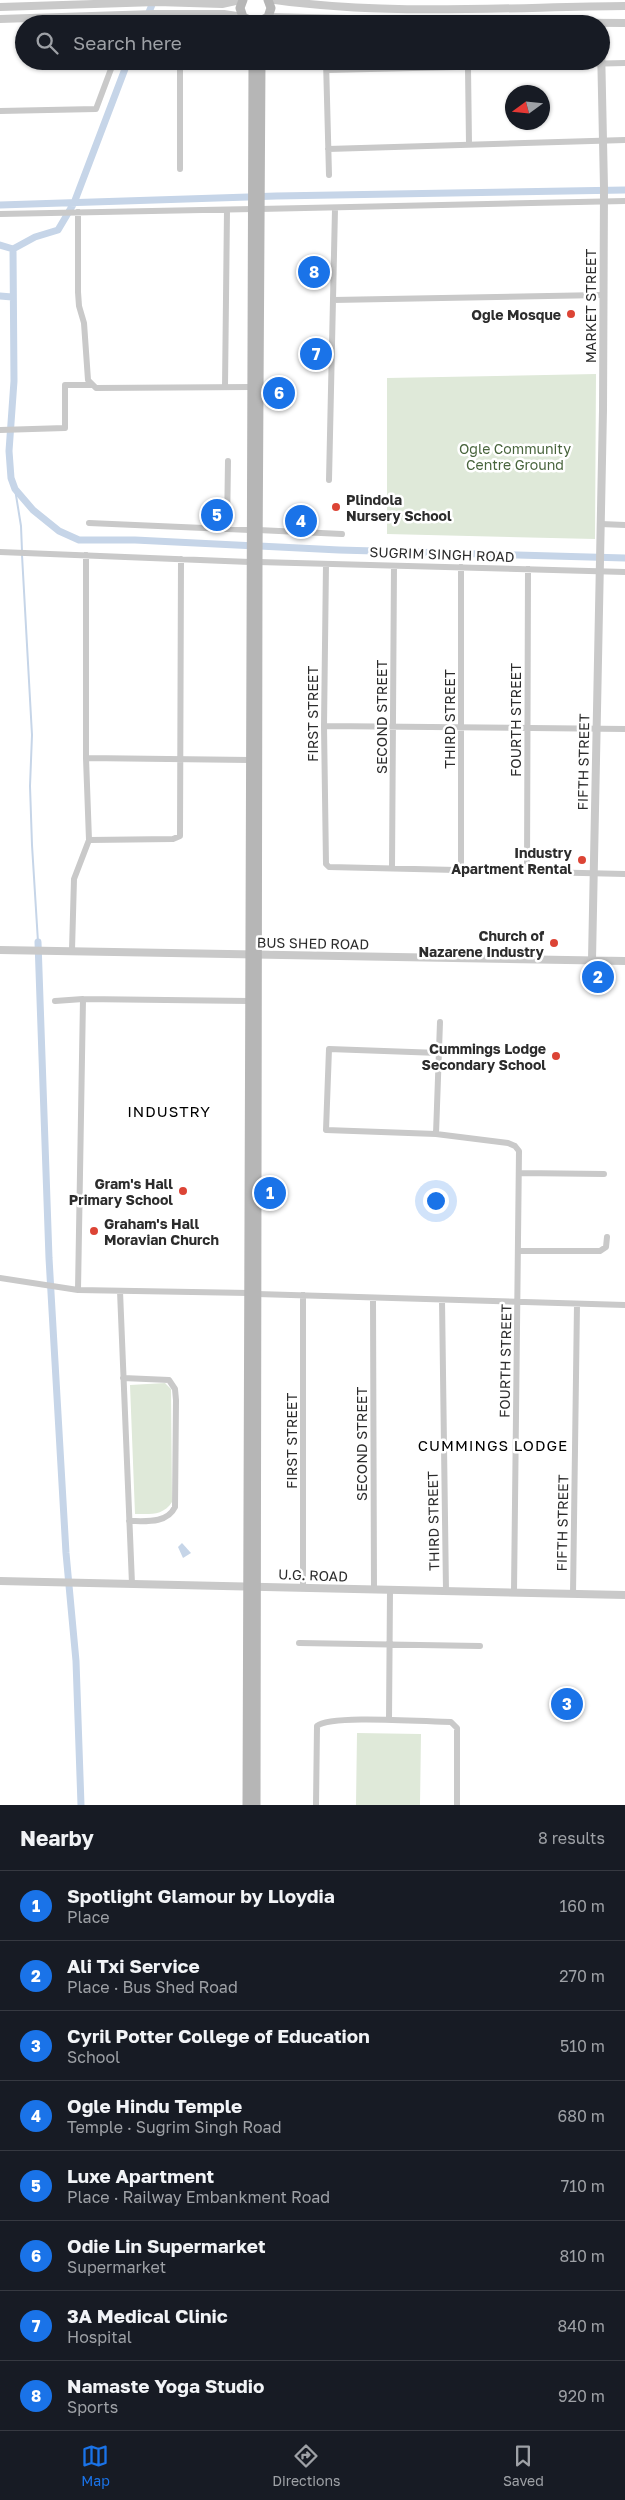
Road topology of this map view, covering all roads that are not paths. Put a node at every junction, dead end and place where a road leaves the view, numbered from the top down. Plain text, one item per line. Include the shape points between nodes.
1 (241, 0) edge
2 (268, 0) edge
3 (275, 0) edge
4 (620, 4) edge
5 (0, 7) edge
6 (180, 14) joint
7 (130, 15) edge
8 (228, 15) edge
9 (245, 15) edge
10 (268, 15) edge
11 (0, 19) edge
12 (15, 19) edge
13 (625, 23) edge
14 (610, 24) edge
15 (625, 63) edge
16 (610, 64) edge
17 (111, 70) edge
18 (180, 70) edge
19 (253, 70) edge
20 (261, 70) edge
21 (326, 70) edge
22 (468, 70) edge
23 (602, 70) edge
24 (0, 111) edge
25 (603, 140) junction
26 (625, 140) edge
27 (469, 144) junction
28 (328, 149) junction
29 (180, 169) dead end
30 (329, 176) dead end
31 (604, 199) junction
32 (625, 201) edge
33 (256, 202) junction
34 (335, 209) junction
35 (227, 210) junction
36 (78, 212) junction
37 (0, 214) edge
38 (602, 295) junction
39 (333, 300) junction
40 (92, 385) junction
41 (225, 387) junction
42 (251, 387) junction
43 (1, 430) edge
44 (228, 461) dead end
45 (329, 480) dead end
46 (88, 523) dead end
47 (601, 524) junction
48 (625, 525) edge
49 (227, 529) junction
50 (254, 531) junction
51 (342, 534) dead end
52 (2, 552) edge
53 (86, 554) junction
54 (181, 559) junction
55 (254, 561) junction
56 (326, 564) junction
57 (394, 566) junction
58 (461, 567) junction
59 (598, 568) junction
60 (528, 569) junction
61 (625, 572) edge
62 (324, 726) junction
63 (393, 727) junction
64 (461, 727) junction
65 (527, 728) junction
66 (596, 729) junction
67 (625, 729) edge
68 (86, 758) junction
69 (180, 760) junction
70 (250, 760) junction
71 (89, 840) junction
72 (392, 868) junction
73 (461, 870) junction
74 (527, 872) junction
75 (593, 874) junction
76 (625, 874) edge
77 (0, 950) edge
78 (72, 950) junction
79 (254, 955) junction
80 (592, 960) junction
81 (625, 961) edge
82 (83, 999) junction
83 (56, 1001) dead end
84 (249, 1001) junction
85 (440, 1022) dead end
86 (439, 1053) junction
87 (436, 1134) junction
88 (520, 1173) junction
89 (604, 1174) dead end
90 (607, 1237) dead end
91 (519, 1251) junction
92 (0, 1278) edge
93 (78, 1290) junction
94 (120, 1291) junction
95 (253, 1294) junction
96 (303, 1295) junction
97 (373, 1298) junction
98 (442, 1300) junction
99 (518, 1302) junction
100 (577, 1304) junction
101 (625, 1305) edge
102 (123, 1378) junction
103 (129, 1521) junction
104 (0, 1580) edge
105 (132, 1584) junction
106 (248, 1586) junction
107 (258, 1586) junction
108 (303, 1588) junction
109 (374, 1589) junction
110 (390, 1590) junction
111 (446, 1591) junction
112 (514, 1592) junction
113 (573, 1594) junction
114 (625, 1595) edge
115 (299, 1643) dead end
116 (390, 1645) junction
117 (480, 1646) dead end
118 (389, 1720) junction
119 (247, 1805) edge
120 (256, 1805) edge
121 (316, 1805) edge
122 (457, 1805) edge

1 - 5 street via 222,4 157,2
1 - 9 main road via 240,8
2 - 10 main road via 271,8
3 - 4 street via 337,7 466,9
6 - 7 street
6 - 8 street
11 - 12 street
13 - 14 street
15 - 16 street
17 - 24 street via 96,109
18 - 29 street
19 - 33 main road
20 - 33 main road
21 - 28 street
22 - 27 street
23 - 25 street, MARKET STREET
25 - 26 street
25 - 27 street
25 - 31 street, MARKET STREET
27 - 28 street
28 - 30 street
31 - 32 street
31 - 34 street
31 - 38 street, MARKET STREET
33 - 34 street
33 - 35 street
33 - 42 main road
33 - 50 main road
34 - 39 street
35 - 36 street
35 - 41 street
36 - 37 street
36 - 40 street via 79,306 84,323 88,380
38 - 39 street
38 - 47 street, MARKET STREET
39 - 45 street
40 - 41 street via 96,388
40 - 43 street via 65,385 65,428
41 - 42 street
42 - 50 main road
44 - 49 street
46 - 49 street
47 - 48 street
47 - 59 street, MARKET STREET
49 - 50 street
50 - 51 street
50 - 55 main road
52 - 53 street, SUGRIM SINGH ROAD
53 - 54 street, SUGRIM SINGH ROAD
53 - 68 street
54 - 55 street, SUGRIM SINGH ROAD
54 - 69 street
55 - 56 street, SUGRIM SINGH ROAD
55 - 70 main road
55 - 79 main road
56 - 57 street, SUGRIM SINGH ROAD
56 - 62 street, FIRST STREET
57 - 58 street, SUGRIM SINGH ROAD
57 - 63 street, SECOND STREET
58 - 60 street, SUGRIM SINGH ROAD
58 - 64 street, THIRD STREET
59 - 60 street, SUGRIM SINGH ROAD
59 - 61 street, SUGRIM SINGH ROAD
59 - 66 street, FIFTH STREET
60 - 65 street, FOURTH STREET
62 - 63 street
62 - 72 street, FIRST STREET via 326,864 329,867
63 - 64 street
63 - 72 street, SECOND STREET
64 - 65 street
64 - 73 street, THIRD STREET
65 - 66 street
65 - 74 street, FOURTH STREET
66 - 67 street
66 - 75 street, FIFTH STREET
68 - 69 street
68 - 71 street
69 - 70 street
69 - 71 street via 179,837
70 - 79 main road
71 - 78 street via 74,879
72 - 73 street
73 - 74 street
74 - 75 street
75 - 76 street
75 - 80 street, FIFTH STREET
77 - 78 street, BUS SHED ROAD
78 - 79 street, BUS SHED ROAD
79 - 80 street, BUS SHED ROAD
79 - 84 main road
79 - 95 main road
80 - 81 street, BUS SHED ROAD
82 - 83 street
82 - 84 street
82 - 93 street
84 - 95 main road
85 - 86 street
86 - 87 street
86 - 87 street via 329,1049 326,1130
87 - 88 street, FOURTH STREET via 508,1143 518,1148
88 - 89 street
88 - 91 street, FOURTH STREET
90 - 91 street via 606,1247 600,1251
91 - 99 street, FOURTH STREET
92 - 93 street
93 - 94 street
94 - 95 street
94 - 102 street
95 - 96 street
95 - 106 main road
95 - 107 main road
96 - 97 street
96 - 108 street, FIRST STREET
97 - 98 street
97 - 109 street, SECOND STREET
98 - 99 street
98 - 111 street, THIRD STREET
99 - 100 street
99 - 112 street, FOURTH STREET
100 - 101 street
100 - 113 street, FIFTH STREET
102 - 103 street
102 - 103 street via 169,1380 175,1389 176,1400 175,1507 159,1520
103 - 105 street
104 - 105 street, U.G. ROAD
105 - 106 street, U.G. ROAD
106 - 107 street, U.G. ROAD
106 - 119 main road
107 - 108 street, U.G. ROAD
107 - 120 main road
108 - 109 street, U.G. ROAD
109 - 110 street, U.G. ROAD
110 - 111 street, U.G. ROAD
110 - 116 street
111 - 112 street, U.G. ROAD
112 - 113 street, U.G. ROAD
113 - 114 street, U.G. ROAD
115 - 116 street
116 - 117 street
116 - 118 street
118 - 121 street via 327,1721 317,1726
118 - 122 street via 450,1722 457,1728

